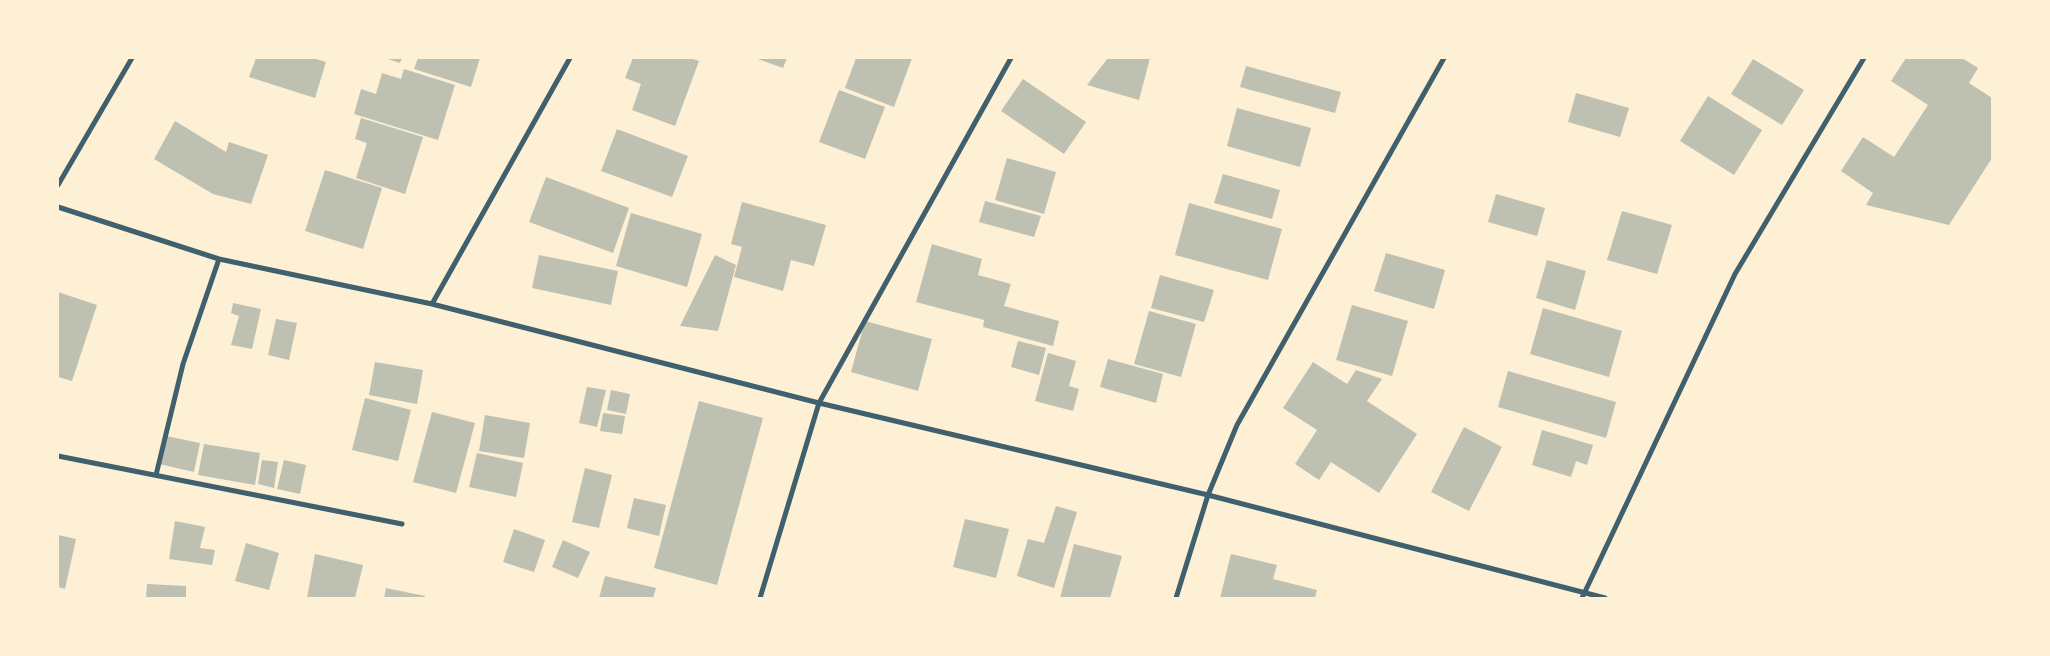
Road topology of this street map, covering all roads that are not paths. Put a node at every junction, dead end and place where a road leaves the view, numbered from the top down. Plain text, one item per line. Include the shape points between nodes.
1 (132, 58) edge
2 (570, 58) edge
3 (1011, 58) edge
4 (1444, 58) edge
5 (1864, 58) edge
6 (58, 185) edge
7 (58, 207) edge
8 (219, 259) junction
9 (432, 304) junction
10 (819, 403) junction
11 (58, 456) edge
12 (156, 475) junction
13 (1208, 495) junction
14 (402, 524) dead end
15 (1583, 596) edge
16 (760, 598) edge
17 (1176, 598) edge
18 (1605, 598) edge

1 - 6 street
2 - 9 street
3 - 10 street
4 - 13 street via 1237,425
5 - 15 street via 1736,274
7 - 8 street
8 - 9 street
8 - 12 street via 183,364
9 - 10 street
10 - 13 street
10 - 16 street
11 - 12 street
12 - 14 street
13 - 15 street
13 - 17 street
15 - 18 street

